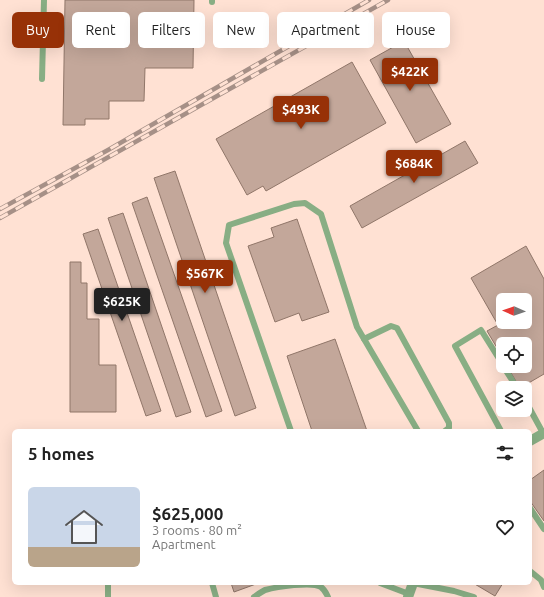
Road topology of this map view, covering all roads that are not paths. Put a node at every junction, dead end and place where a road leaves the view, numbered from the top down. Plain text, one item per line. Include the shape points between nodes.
1 (44, 0) edge
2 (42, 79) dead end
3 (364, 339) junction
4 (496, 355) edge
5 (532, 412) edge
6 (290, 429) edge
7 (417, 429) edge
8 (448, 429) edge
9 (500, 429) edge
10 (544, 433) edge
11 (532, 440) edge
12 (532, 511) edge
13 (544, 529) edge
14 (532, 573) edge
15 (108, 585) edge
16 (213, 585) edge
17 (385, 585) edge
18 (412, 585) edge
19 (423, 585) edge
20 (544, 587) edge
21 (408, 595) edge
22 (108, 597) edge
23 (216, 597) edge
24 (254, 597) edge
25 (328, 597) edge
26 (474, 597) edge

1 - 2 lane
3 - 6 lane via 357,327 320,214 305,203 294,204 229,225 226,243
3 - 7 lane
3 - 8 lane via 391,326 397,328 449,423
4 - 9 lane via 481,330 455,346
5 - 10 lane
10 - 11 street
12 - 13 lane
14 - 20 lane via 541,580
15 - 22 lane
16 - 23 lane
17 - 21 lane
18 - 21 street
19 - 26 lane
24 - 25 lane via 263,591 278,587 310,585 320,586

